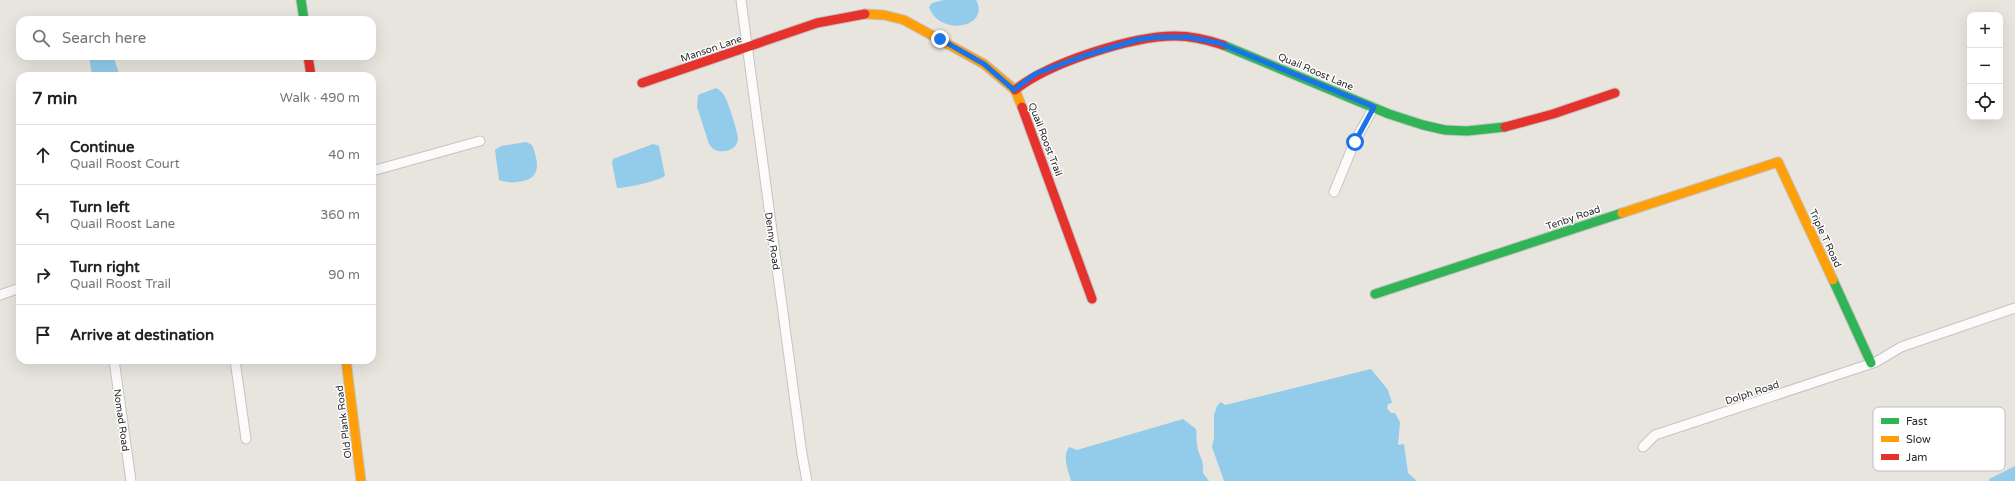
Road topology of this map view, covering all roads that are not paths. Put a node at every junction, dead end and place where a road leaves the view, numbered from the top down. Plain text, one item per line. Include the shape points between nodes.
1 (302, 0) edge
2 (741, 0) edge
3 (304, 16) edge
4 (787, 34) joint
5 (747, 46) junction
6 (309, 60) edge
7 (310, 72) edge
8 (642, 83) dead end
9 (1014, 90) junction
10 (1615, 93) dead end
11 (1374, 107) junction
12 (480, 141) dead end
13 (1778, 162) joint
14 (376, 170) edge
15 (1334, 192) dead end
16 (16, 289) edge
17 (1375, 294) dead end
18 (0, 295) edge
19 (1092, 299) dead end
20 (2015, 308) edge
21 (1871, 363) junction
22 (115, 364) edge
23 (236, 364) edge
24 (346, 364) edge
25 (246, 439) dead end
26 (1642, 447) dead end
27 (130, 481) edge
28 (361, 481) edge
29 (807, 481) edge

1 - 3 street
2 - 5 street, Denny Road
4 - 5 street, Manson Lane
4 - 9 street, Quail Roost Trail via 817,23 849,16 884,15 904,20 984,64
5 - 8 street, Manson Lane
5 - 29 street, Denny Road
6 - 7 street
9 - 11 street, Quail Roost Lane via 1035,74 1086,55 1140,39 1188,37 1219,43
9 - 19 street, Quail Roost Trail via 1032,130
10 - 11 street, Quail Roost Lane via 1517,125 1485,131 1431,127
11 - 15 street via 1355,142
12 - 14 street
13 - 17 street, Tenby Road
13 - 21 street, Triple T Road
16 - 18 street
20 - 21 street, Dolph Road via 1900,347 1888,356
21 - 26 street, Dolph Road via 1655,435
22 - 27 street, Nomad Road
23 - 25 street
24 - 28 street, Old Plank Road

